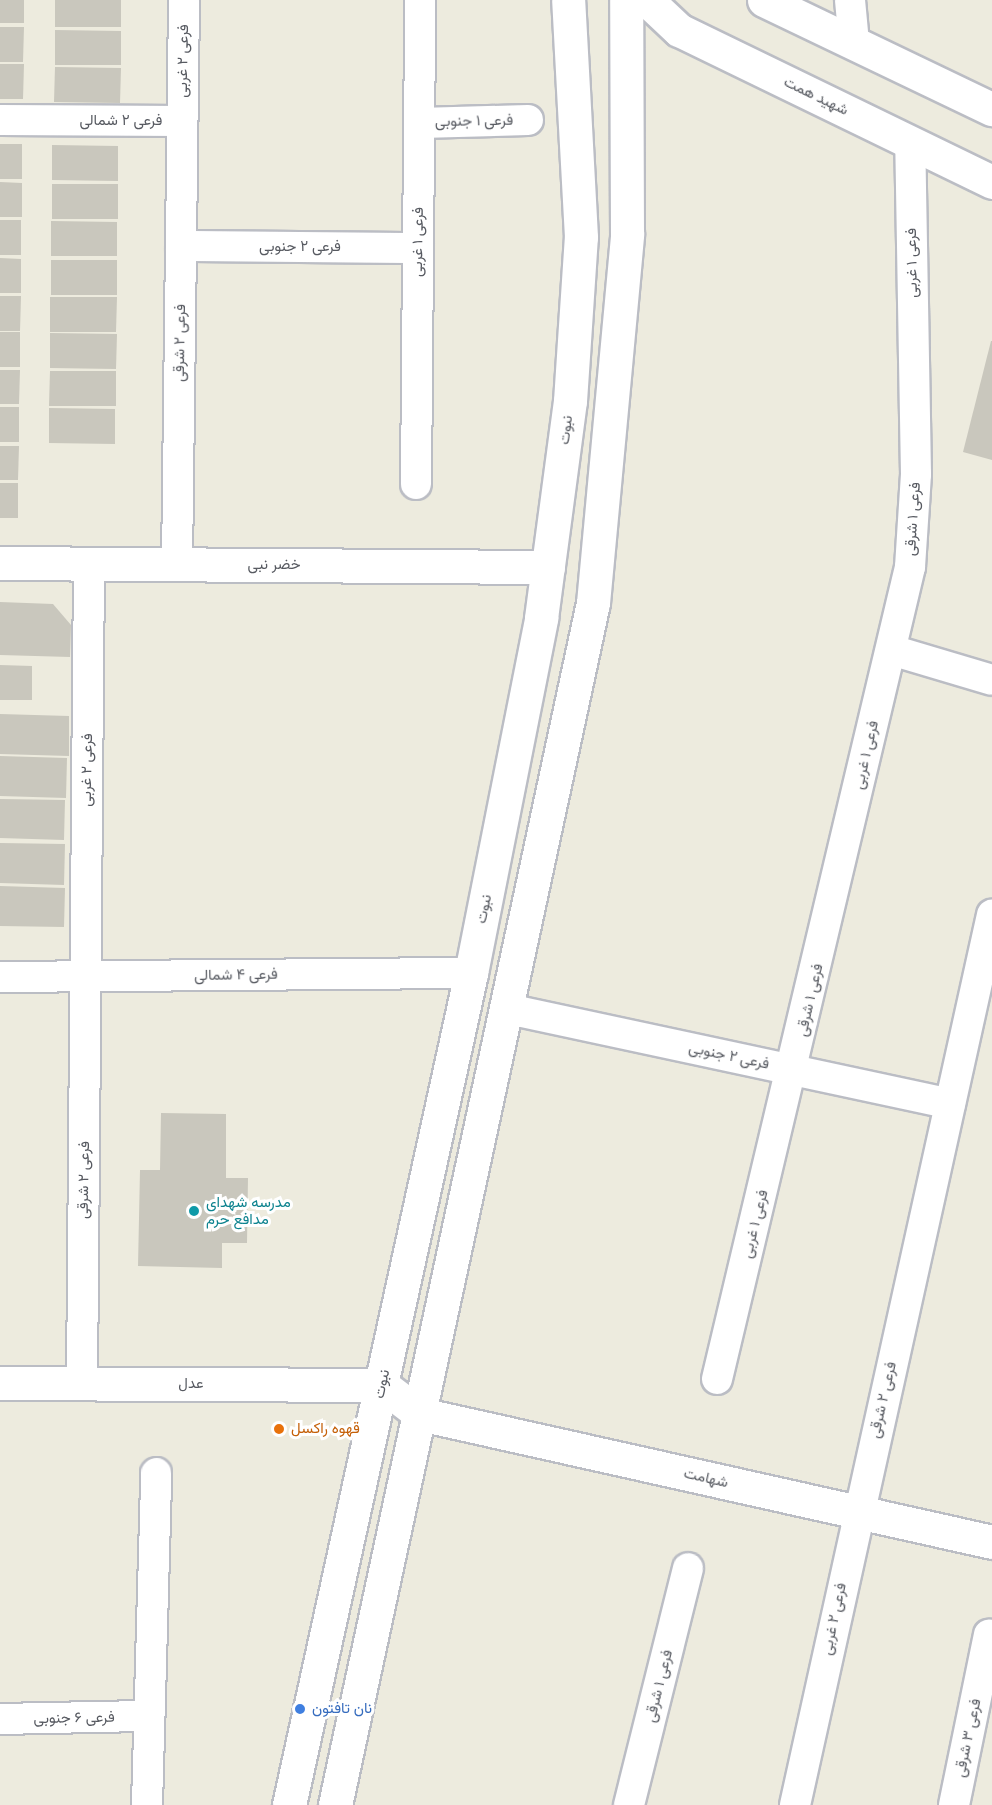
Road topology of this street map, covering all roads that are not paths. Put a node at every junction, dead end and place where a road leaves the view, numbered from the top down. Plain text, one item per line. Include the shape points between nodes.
1 (184, 0) edge
2 (420, 0) edge
3 (568, 0) edge
4 (626, 0) edge
5 (647, 0) edge
6 (764, 0) edge
7 (850, 0) edge
8 (855, 43) junction
9 (992, 109) edge
10 (0, 120) edge
11 (528, 120) dead end
12 (182, 121) junction
13 (420, 123) junction
14 (909, 142) junction
15 (992, 182) edge
16 (181, 246) junction
17 (418, 248) junction
18 (914, 385) joint
19 (416, 484) dead end
20 (0, 563) edge
21 (89, 564) junction
22 (177, 565) junction
23 (548, 567) junction
24 (891, 650) junction
25 (992, 680) edge
26 (842, 860) joint
27 (992, 915) edge
28 (471, 973) junction
29 (86, 976) junction
30 (0, 977) edge
31 (508, 1010) junction
32 (793, 1069) junction
33 (950, 1104) junction
34 (717, 1379) dead end
35 (0, 1383) edge
36 (82, 1383) junction
37 (382, 1385) junction
38 (420, 1414) junction
39 (156, 1473) dead end
40 (857, 1512) junction
41 (992, 1542) edge
42 (688, 1568) dead end
43 (989, 1635) dead end
44 (147, 1716) junction
45 (0, 1719) edge
46 (147, 1805) edge
47 (289, 1805) edge
48 (335, 1805) edge
49 (629, 1805) edge
50 (795, 1805) edge
51 (954, 1805) edge

1 - 12 street, فرعی ۲ غربی
2 - 13 street, فرعی ۱ غربی
3 - 23 main road, نبوت via 581,237 570,401
4 - 31 main road via 627,234 593,603
5 - 14 main road, شهید همت via 679,30
6 - 8 main road
7 - 8 street
8 - 9 main road
10 - 12 street, فرعی ۲ شمالی
11 - 13 street, فرعی ۱ جنوبی
12 - 16 street, فرعی ۲ شرقی
13 - 17 street, فرعی ۱ غربی
14 - 15 main road, شهید همت
14 - 18 street, فرعی ۱ غربی
16 - 17 street, فرعی ۲ جنوبی
16 - 22 street, فرعی ۲ شرقی
17 - 19 street, فرعی ۱ غربی
18 - 24 street, فرعی ۱ شرقی via 916,474 910,567
20 - 21 main road, خضر نبی
21 - 22 main road, خضر نبی
21 - 29 street, فرعی ۲ غربی
22 - 23 main road, خضر نبی
23 - 28 main road, نبوت via 542,618
24 - 25 street
24 - 26 street, فرعی ۱ غربی
26 - 32 street, فرعی ۱ شرقی
27 - 33 street
28 - 29 street, فرعی ۴ شمالی
28 - 37 main road, نبوت
29 - 30 street, فرعی ۴ شمالی
29 - 36 street, فرعی ۲ شرقی
31 - 32 street, فرعی ۲ جنوبی
31 - 38 main road
32 - 33 street, فرعی ۲ جنوبی
32 - 34 street, فرعی ۱ غربی
33 - 40 street, فرعی ۲ شرقی
35 - 36 main road, عدل
36 - 37 main road, عدل
37 - 38 main road
37 - 47 main road, نبوت
38 - 40 main road, شهامت
38 - 48 main road
39 - 44 street
40 - 41 main road, شهامت
40 - 50 street, فرعی ۲ غربی
42 - 49 street, فرعی ۱ شرقی
43 - 51 street, فرعی ۳ شرقی
44 - 45 street, فرعی ۶ جنوبی
44 - 46 street

